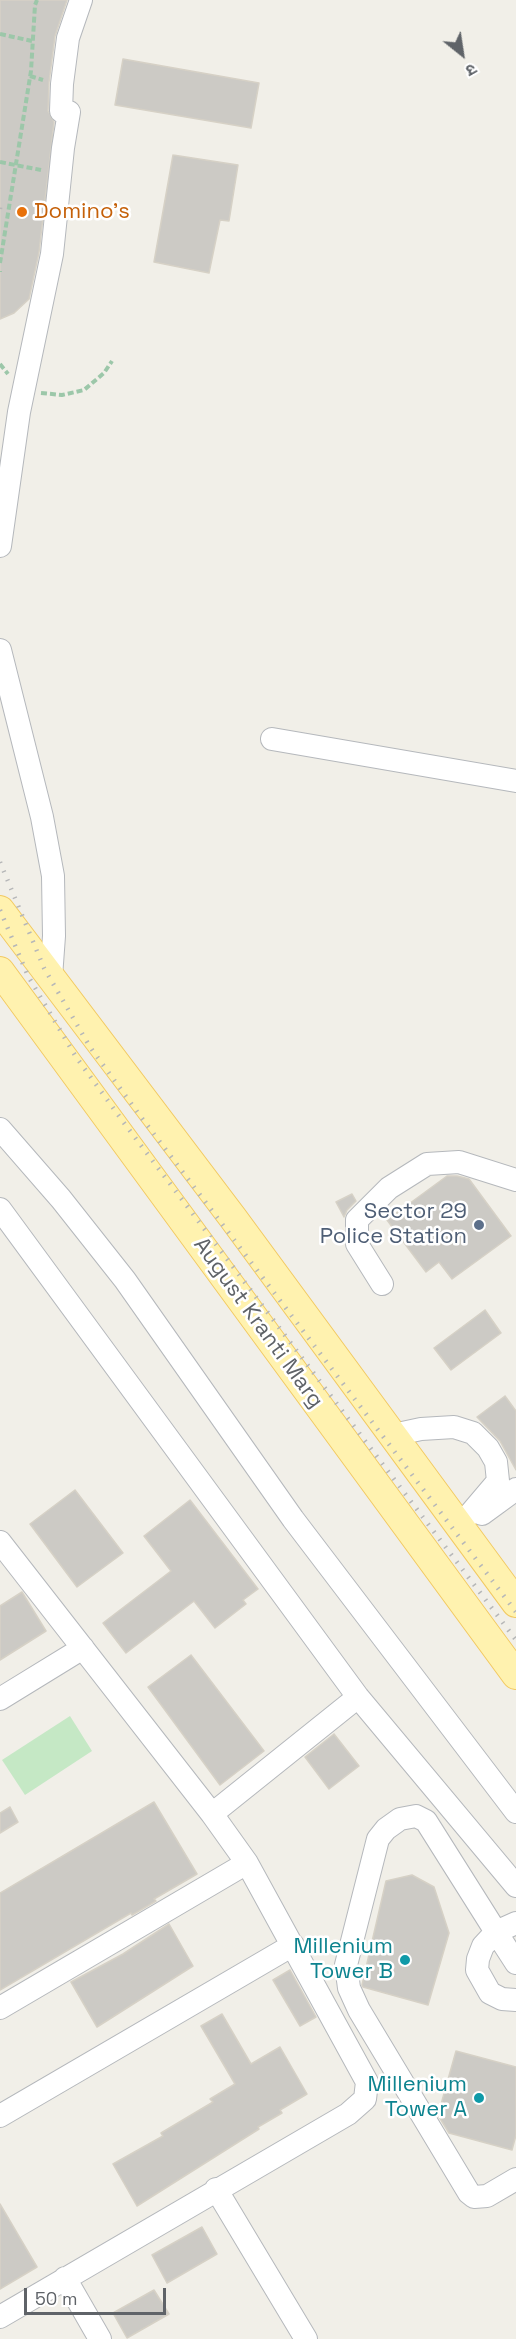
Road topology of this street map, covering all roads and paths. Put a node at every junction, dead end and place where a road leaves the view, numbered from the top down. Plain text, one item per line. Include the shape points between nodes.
1 (37, 0) edge
2 (81, 0) edge
3 (0, 34) edge
4 (32, 41) junction
5 (0, 162) edge
6 (17, 164) junction
7 (50, 173) dead end
8 (0, 263) edge
9 (112, 361) dead end
10 (0, 364) edge
11 (23, 389) junction
12 (9, 411) edge
13 (5, 486) edge
14 (0, 546) edge
15 (0, 650) edge
16 (272, 739) dead end
17 (516, 780) edge
18 (0, 910) edge
19 (0, 971) edge
20 (51, 977) junction
21 (0, 1129) edge
22 (516, 1180) edge
23 (0, 1209) edge
24 (382, 1284) dead end
25 (393, 1435) junction
26 (516, 1489) edge
27 (460, 1526) junction
28 (0, 1542) edge
29 (516, 1603) edge
30 (82, 1648) junction
31 (516, 1675) edge
32 (358, 1697) junction
33 (0, 1699) edge
34 (516, 1812) edge
35 (212, 1814) junction
36 (247, 1863) junction
37 (516, 1886) edge
38 (506, 1927) edge
39 (293, 1945) junction
40 (516, 1963) edge
41 (516, 2000) edge
42 (0, 2008) edge
43 (0, 2116) edge
44 (516, 2179) edge
45 (216, 2189) junction
46 (65, 2278) junction
47 (0, 2317) edge
48 (100, 2339) edge
49 (306, 2339) edge

1 - 4 path
2 - 11 street via 68,38 62,84 62,111 69,112 52,254
3 - 4 path
4 - 6 path
5 - 6 path
6 - 7 path
6 - 8 path
9 - 11 path via 84,390 62,395
10 - 11 path
11 - 12 street
12 - 13 street
13 - 14 street
15 - 20 street via 53,876
16 - 17 street
18 - 20 main road, August Kranti Marg
19 - 31 main road, August Kranti Marg
20 - 25 main road, August Kranti Marg
21 - 34 street via 125,1280 293,1519
22 - 24 street via 459,1162 427,1164 389,1188 357,1220 357,1244
23 - 32 street
25 - 27 main road, August Kranti Marg
25 - 27 street via 454,1427 473,1433 488,1448 496,1462 498,1481
26 - 27 street
27 - 29 main road, August Kranti Marg
28 - 30 street
30 - 33 street
30 - 35 street
32 - 35 street
32 - 37 street
35 - 36 street
36 - 39 street
36 - 42 street
38 - 40 street
38 - 41 street via 483,1946 477,1970 490,1993
38 - 44 street via 426,1821 417,1816 407,1817 392,1824 378,1839 346,1965 349,1988 359,2010 469,2193 474,2197 487,2196
39 - 43 street
39 - 45 street via 367,2082 364,2099 348,2114
45 - 46 street
45 - 49 street
46 - 47 street
46 - 48 street

